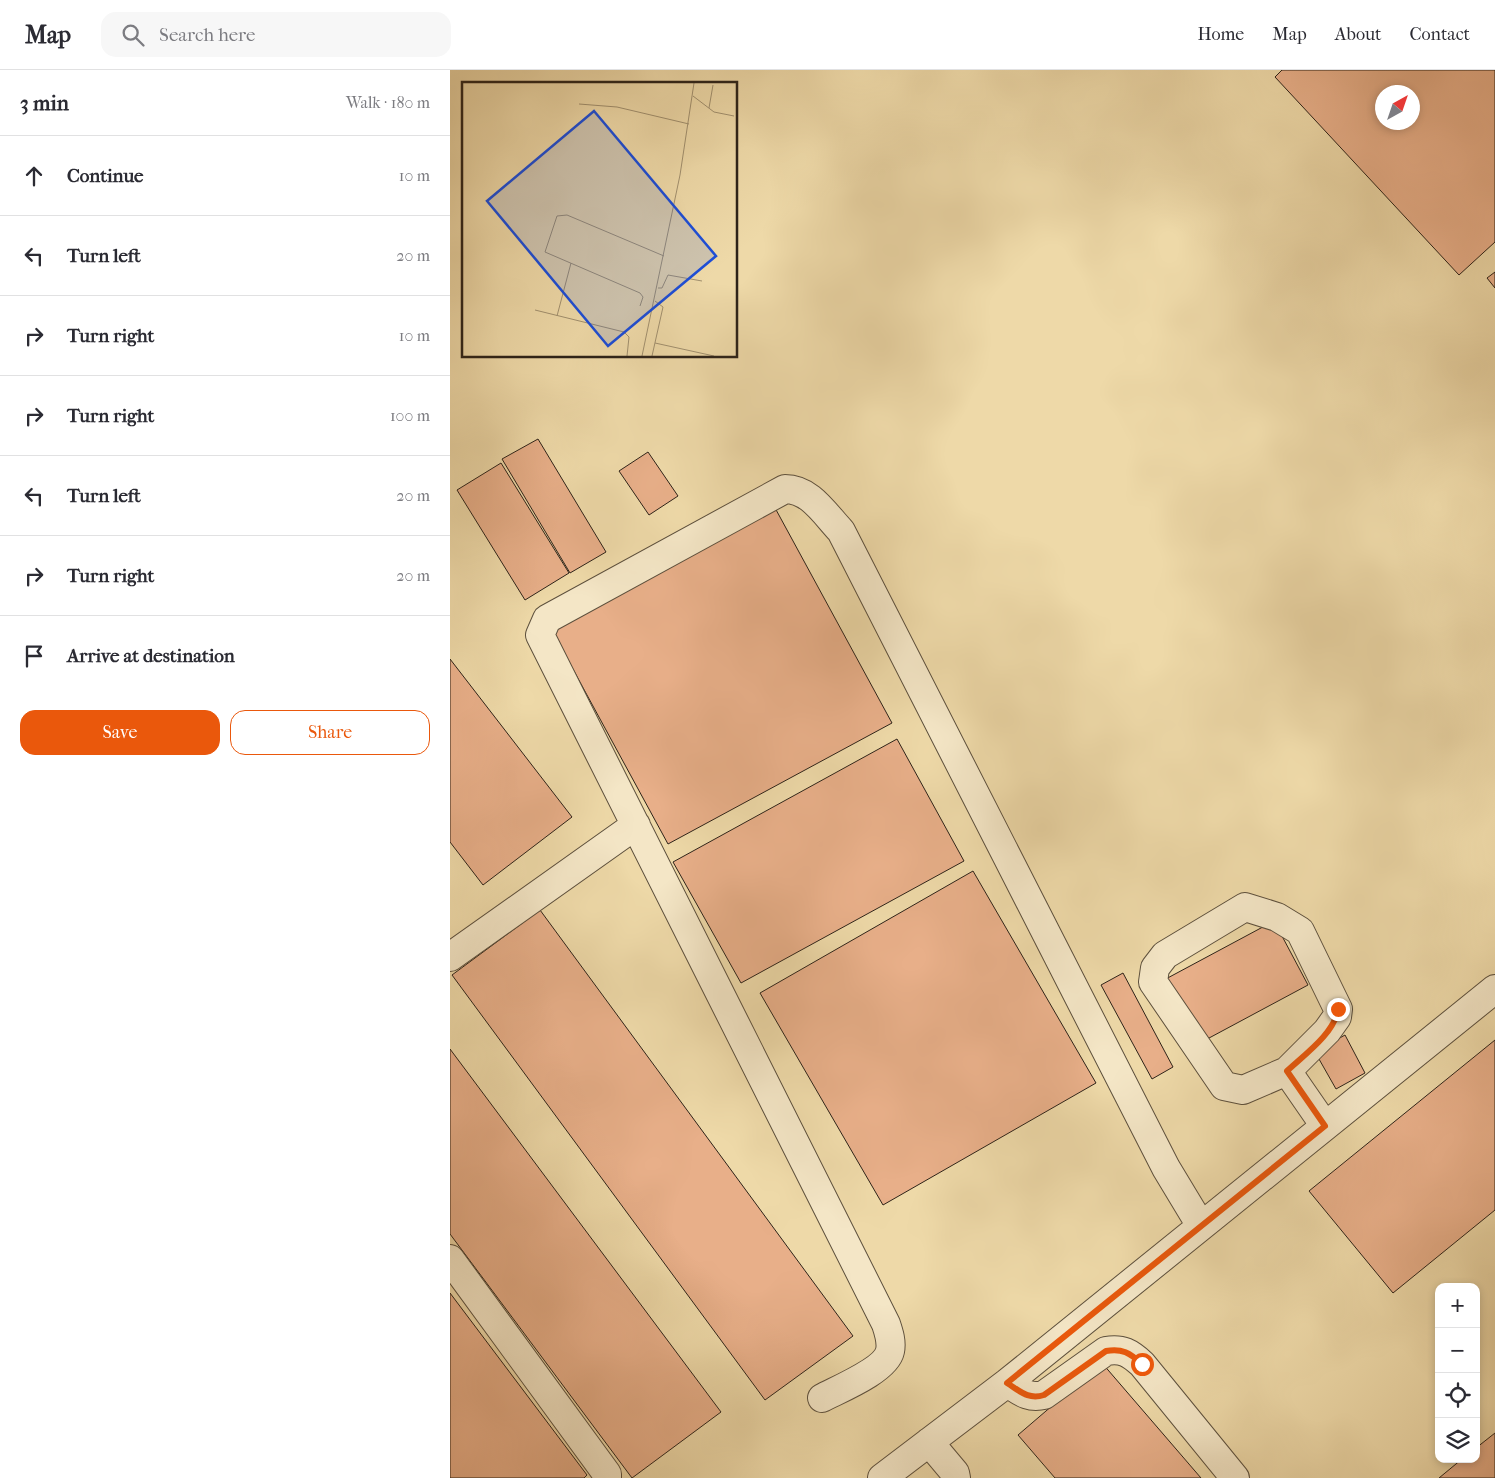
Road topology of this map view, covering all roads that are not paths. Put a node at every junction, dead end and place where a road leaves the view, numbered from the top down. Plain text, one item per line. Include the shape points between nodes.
1 (636, 825) junction
2 (450, 957) edge
3 (1495, 989) edge
4 (1287, 1071) junction
5 (1325, 1126) junction
6 (1201, 1226) junction
7 (450, 1259) edge
8 (1007, 1383) junction
9 (822, 1398) dead end
10 (929, 1442) junction
11 (607, 1478) edge
12 (882, 1478) edge
13 (956, 1478) edge
14 (1235, 1478) edge

1 - 2 street
1 - 6 street via 548,652 540,634 542,627 547,620 785,489 806,493 841,531 1166,1168
1 - 9 street via 886,1324 890,1353 882,1365
3 - 5 street
4 - 4 street via 1243,1090 1224,1086 1153,982 1155,968 1165,955 1246,907 1277,917 1300,931 1338,1009 1337,1017 1327,1031
4 - 5 street
5 - 6 street
6 - 8 street
7 - 11 street
8 - 10 street
8 - 14 street via 1035,1398 1106,1351 1129,1352
10 - 12 street
10 - 13 street

